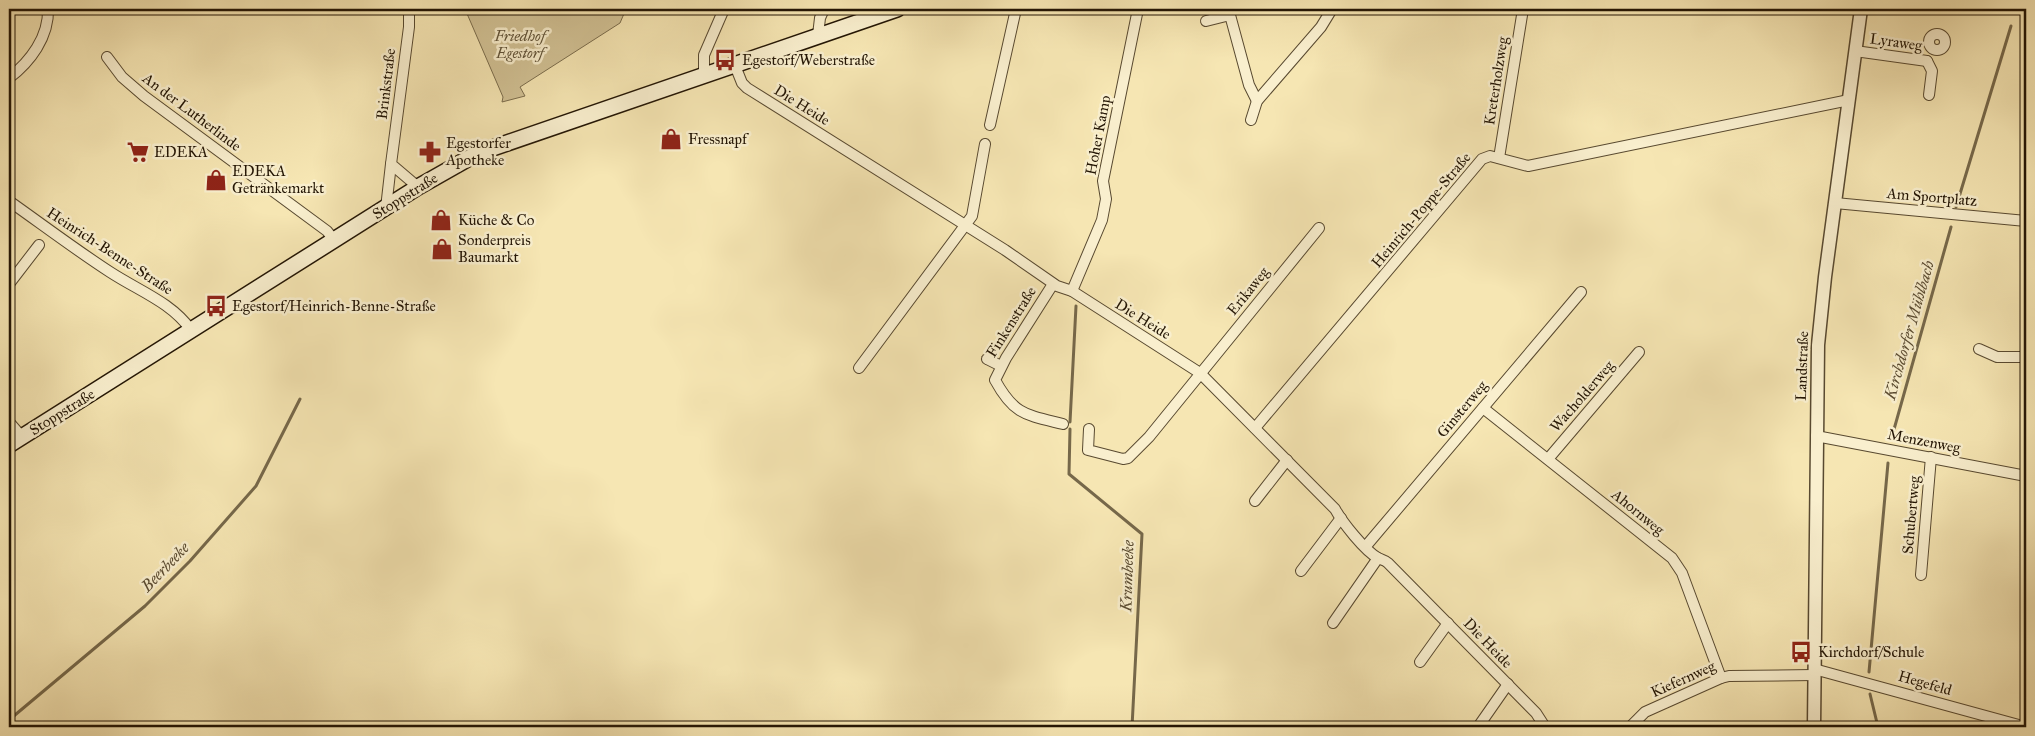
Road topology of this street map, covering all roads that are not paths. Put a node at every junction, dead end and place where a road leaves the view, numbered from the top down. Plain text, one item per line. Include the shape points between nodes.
1 (48, 9) edge
2 (409, 9) edge
3 (724, 9) edge
4 (824, 9) edge
5 (897, 9) edge
6 (1016, 9) edge
7 (1138, 9) edge
8 (1332, 9) edge
9 (1523, 9) edge
10 (1861, 9) edge
11 (1206, 21) dead end
12 (818, 35) junction
13 (1933, 49) dead end
14 (1855, 51) junction
15 (107, 57) dead end
16 (1927, 61) junction
17 (734, 63) junction
18 (704, 74) junction
19 (9, 78) edge
20 (1929, 95) dead end
21 (1849, 100) junction
22 (1257, 101) junction
23 (1251, 120) dead end
24 (990, 125) dead end
25 (986, 144) dead end
26 (1499, 158) junction
27 (391, 164) junction
28 (418, 188) junction
29 (9, 201) edge
30 (1835, 203) junction
31 (386, 208) junction
32 (2026, 221) edge
33 (966, 226) junction
34 (1319, 228) dead end
35 (334, 240) junction
36 (39, 245) dead end
37 (9, 284) edge
38 (1053, 284) junction
39 (1072, 291) junction
40 (1581, 292) dead end
41 (191, 330) junction
42 (1979, 349) dead end
43 (1640, 352) dead end
44 (2026, 357) edge
45 (986, 359) dead end
46 (1001, 366) junction
47 (859, 368) dead end
48 (1200, 373) junction
49 (1483, 408) junction
50 (9, 422) edge
51 (1063, 424) dead end
52 (1089, 428) dead end
53 (1256, 428) junction
54 (1816, 436) junction
55 (15, 441) edge
56 (1931, 458) junction
57 (1548, 459) junction
58 (1287, 460) junction
59 (2026, 476) edge
60 (1255, 501) dead end
61 (1341, 518) junction
62 (1366, 546) junction
63 (1378, 558) junction
64 (1301, 571) dead end
65 (1921, 575) dead end
66 (1333, 623) dead end
67 (1448, 623) junction
68 (1420, 662) dead end
69 (1814, 672) junction
70 (1721, 678) junction
71 (1508, 684) junction
72 (1478, 727) edge
73 (1544, 727) edge
74 (1630, 727) edge
75 (1814, 727) edge
76 (2026, 727) edge

1 - 19 street via 43,36 36,49
2 - 27 street, Brinkstraße
3 - 18 street via 704,55
4 - 12 street
5 - 12 main road, Stoppstraße
6 - 24 street
7 - 39 street, Hoher Kamp via 1103,181 1106,199 1102,220
8 - 22 street via 1321,27
9 - 26 street, Kreterholzweg
10 - 14 street, Landstraße
11 - 22 street via 1230,15 1249,85
12 - 17 main road, Stoppstraße
13 - 16 street
14 - 16 street, Lyraweg
14 - 21 street, Landstraße
15 - 35 street, An der Lutherlinde via 137,90 327,231
16 - 20 street, Lyraweg via 1932,71
17 - 18 main road, Stoppstraße
17 - 33 street, Die Heide via 742,84 747,88
18 - 28 main road, Stoppstraße via 495,145
21 - 26 street via 1528,166
21 - 30 street, Landstraße
22 - 23 street
25 - 33 street via 972,216
26 - 53 street, Heinrich-Poppe-Straße via 1490,156 1482,159
27 - 28 street
27 - 31 street, Brinkstraße
28 - 31 main road, Stoppstraße
29 - 41 street, Heinrich-Benne-Straße via 129,284 160,300
30 - 32 street, Am Sportplatz
30 - 54 street, Landstraße via 1818,345
31 - 35 main road, Stoppstraße
33 - 38 street, Die Heide
33 - 47 street
34 - 48 street, Erikaweg
35 - 41 main road, Stoppstraße
36 - 37 street
38 - 39 street, Die Heide
38 - 46 street, Finkenstraße
39 - 48 street, Die Heide
40 - 49 street, Ginsterweg
41 - 55 main road, Stoppstraße
42 - 44 street via 1998,357
43 - 57 street, Wacholderweg
45 - 46 street
46 - 51 street, Finkenstraße via 994,380 1015,409
48 - 52 street via 1128,458 1088,450
48 - 53 street, Die Heide
49 - 57 street, Ahornweg
49 - 62 street, Ginsterweg
50 - 55 street
53 - 58 street, Die Heide
54 - 56 street, Menzenweg
54 - 69 street, Landstraße
56 - 59 street, Menzenweg
56 - 65 street, Schubertweg
57 - 70 street, Ahornweg via 1672,558 1682,573
58 - 60 street
58 - 61 street, Die Heide
61 - 62 street, Die Heide
61 - 64 street
62 - 63 street, Die Heide
63 - 66 street
63 - 67 street, Die Heide via 1388,563
67 - 68 street, Die Heide
67 - 71 street, Die Heide
69 - 70 street, Kiefernweg
69 - 75 street, Landstraße
69 - 76 street, Hegefeld
70 - 74 street, Kiefernweg via 1645,712
71 - 72 street, Die Heide
71 - 73 street, Die Heide via 1536,713

